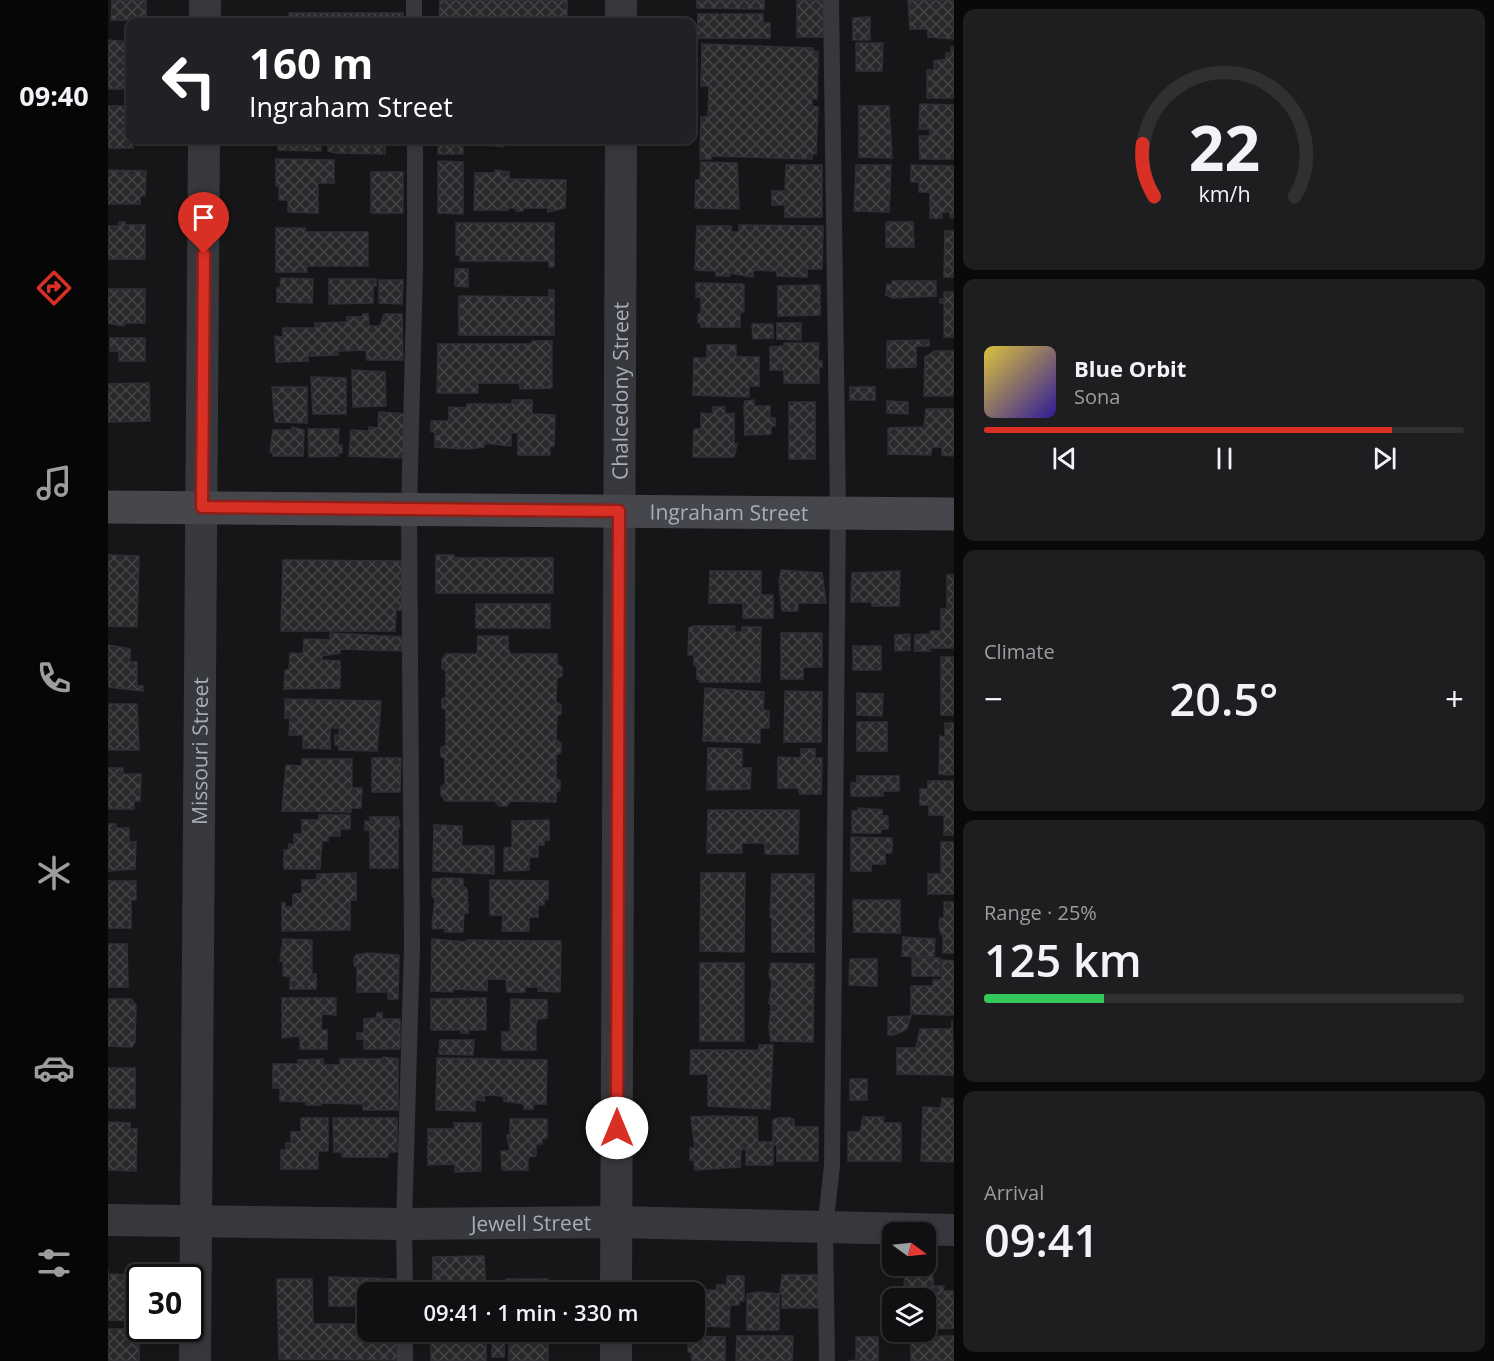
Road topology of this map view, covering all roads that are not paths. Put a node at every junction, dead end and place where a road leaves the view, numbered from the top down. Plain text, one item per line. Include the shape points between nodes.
1 (205, 0) edge
2 (414, 0) edge
3 (621, 0) edge
4 (831, 0) edge
5 (205, 18) edge
6 (414, 18) edge
7 (621, 18) edge
8 (204, 144) edge
9 (415, 144) edge
10 (621, 144) edge
11 (108, 507) edge
12 (202, 507) junction
13 (409, 510) junction
14 (619, 511) junction
15 (838, 511) junction
16 (954, 514) edge
17 (108, 1220) edge
18 (197, 1221) junction
19 (616, 1222) junction
20 (404, 1224) junction
21 (825, 1228) junction
22 (954, 1230) edge
23 (405, 1282) edge
24 (616, 1282) edge
25 (405, 1342) edge
26 (616, 1342) edge
27 (195, 1361) edge
28 (405, 1361) edge
29 (615, 1361) edge
30 (827, 1361) edge

1 - 5 street
2 - 6 lane
3 - 7 street
4 - 15 lane
8 - 12 street, Missouri Street
9 - 13 lane
10 - 14 street, Chalcedony Street
11 - 12 main road, Ingraham Street
12 - 13 main road, Ingraham Street
12 - 18 street, Missouri Street
13 - 14 main road, Ingraham Street
13 - 20 lane via 412,946
14 - 15 main road, Ingraham Street
14 - 19 street, Chalcedony Street
15 - 16 main road, Ingraham Street
15 - 21 lane via 832,1166
17 - 18 street, Jewell Street
18 - 20 street, Jewell Street
18 - 27 street, Missouri Street
19 - 20 street, Jewell Street
19 - 21 street, Jewell Street
19 - 24 street, Chalcedony Street
20 - 23 lane
21 - 22 street, Jewell Street
21 - 30 lane
25 - 28 lane
26 - 29 street

